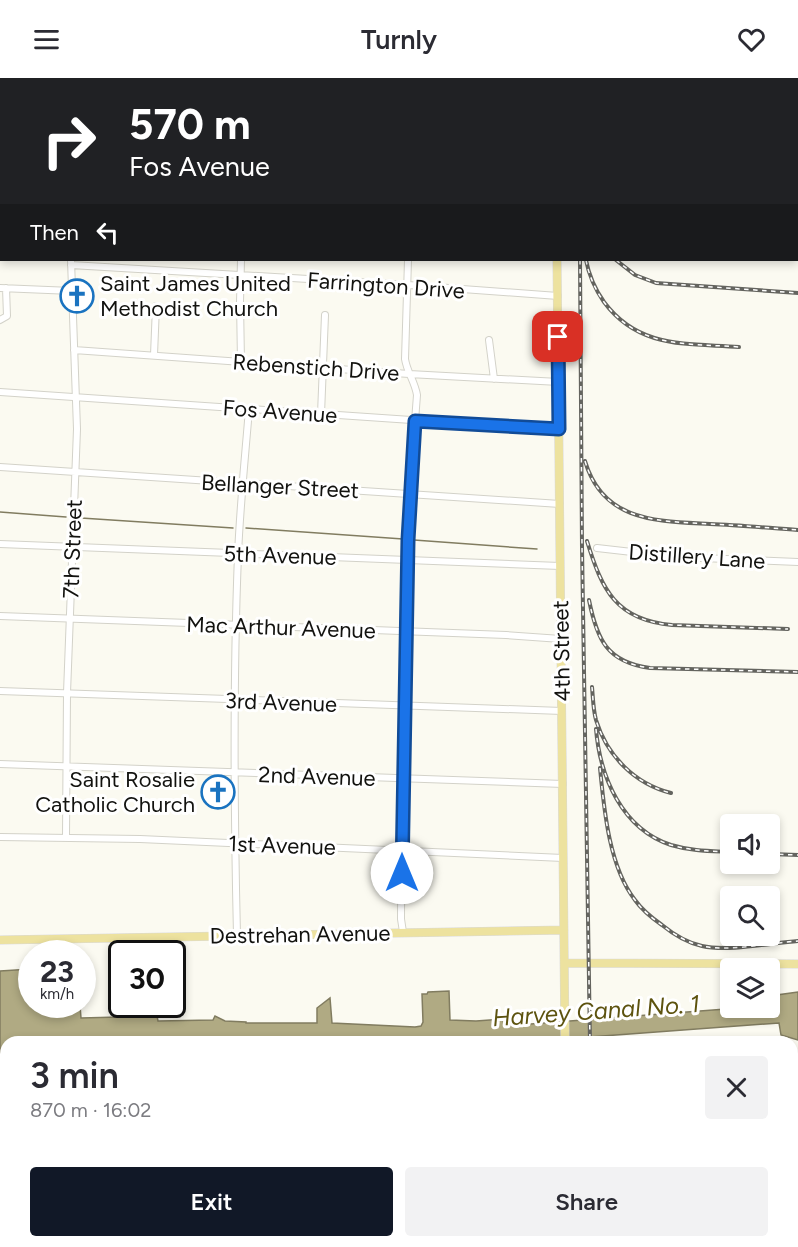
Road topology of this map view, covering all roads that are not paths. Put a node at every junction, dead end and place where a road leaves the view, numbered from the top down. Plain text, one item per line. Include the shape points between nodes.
1 (241, 261) edge
2 (408, 261) edge
3 (557, 261) edge
4 (71, 262) edge
5 (241, 276) junction
6 (408, 285) junction
7 (3, 288) edge
8 (72, 291) junction
9 (558, 296) junction
10 (156, 306) dead end
11 (325, 315) dead end
12 (0, 320) edge
13 (489, 340) dead end
14 (74, 350) junction
15 (154, 356) junction
16 (241, 362) junction
17 (322, 368) junction
18 (409, 374) junction
19 (494, 379) junction
20 (559, 382) junction
21 (0, 392) edge
22 (76, 398) junction
23 (249, 409) junction
24 (321, 414) junction
25 (415, 421) junction
26 (559, 429) junction
27 (0, 467) edge
28 (75, 472) junction
29 (242, 484) junction
30 (411, 494) junction
31 (560, 504) junction
32 (0, 544) edge
33 (72, 547) junction
34 (597, 548) dead end
35 (238, 553) junction
36 (408, 559) junction
37 (798, 562) edge
38 (560, 566) junction
39 (0, 616) edge
40 (70, 620) junction
41 (236, 626) junction
42 (406, 632) junction
43 (561, 639) junction
44 (0, 691) edge
45 (67, 693) junction
46 (235, 700) junction
47 (404, 706) junction
48 (562, 711) junction
49 (0, 764) edge
50 (66, 767) junction
51 (234, 773) junction
52 (402, 779) junction
53 (562, 784) junction
54 (0, 837) edge
55 (66, 838) junction
56 (235, 843) junction
57 (402, 850) junction
58 (563, 858) junction
59 (564, 930) junction
60 (403, 932) junction
61 (237, 935) junction
62 (0, 940) edge
63 (565, 963) junction
64 (798, 964) edge
65 (565, 1036) edge

1 - 5 street
2 - 6 street
3 - 9 main road, 4th Street
4 - 5 street, Farrington Drive
4 - 8 street, 7th Street
5 - 6 street, Farrington Drive
5 - 16 street
6 - 9 street, Farrington Drive
6 - 18 street via 405,359
7 - 8 street
7 - 12 street via 7,316
8 - 14 street, 7th Street
9 - 20 main road, 4th Street
10 - 15 street
11 - 17 street
13 - 19 street
14 - 15 street, Rebenstich Drive
14 - 22 street, 7th Street
15 - 16 street, Rebenstich Drive
16 - 17 street, Rebenstich Drive
17 - 18 street, Rebenstich Drive
17 - 24 street
18 - 19 street, Rebenstich Drive
18 - 25 street via 417,395
19 - 20 street, Rebenstich Drive
20 - 26 main road, 4th Street
21 - 22 street, Fos Avenue
22 - 23 street, Fos Avenue
22 - 28 street, 7th Street
23 - 24 street, Fos Avenue
23 - 29 street
24 - 25 street, Fos Avenue
25 - 26 street, Fos Avenue
25 - 30 street
26 - 31 main road, 4th Street
27 - 28 street, Bellanger Street
28 - 29 street, Bellanger Street
28 - 33 street, 7th Street
29 - 30 street, Bellanger Street
29 - 35 street
30 - 31 street, Bellanger Street
30 - 36 street
31 - 38 main road, 4th Street
32 - 33 street, 5th Avenue
33 - 35 street, 5th Avenue
33 - 40 street, 7th Street
34 - 37 street, Distillery Lane
35 - 36 street, 5th Avenue
35 - 41 street
36 - 38 street, 5th Avenue
36 - 42 street
38 - 43 main road, 4th Street
39 - 40 street, Mac Arthur Avenue
40 - 41 street, Mac Arthur Avenue
40 - 45 street, 7th Street
41 - 42 street, Mac Arthur Avenue
41 - 46 street
42 - 43 street, Mac Arthur Avenue
42 - 47 street
43 - 48 main road, 4th Street
44 - 45 street, 3rd Avenue
45 - 46 street, 3rd Avenue
45 - 50 street, 7th Street
46 - 47 street, 3rd Avenue
46 - 51 street
47 - 48 street, 3rd Avenue
47 - 52 street
48 - 53 main road, 4th Street
49 - 50 street, 2nd Avenue
50 - 51 street, 2nd Avenue
50 - 55 street, 7th Street
51 - 52 street, 2nd Avenue
51 - 56 street
52 - 53 street, 2nd Avenue
52 - 57 street
53 - 58 main road, 4th Street
54 - 55 street, 1st Avenue
55 - 56 street, 1st Avenue
56 - 57 street, 1st Avenue
56 - 61 street
57 - 58 street, 1st Avenue
57 - 60 street
58 - 59 main road, 4th Street
59 - 60 main road, Destrehan Avenue
59 - 63 main road, 4th Street
60 - 61 main road, Destrehan Avenue
61 - 62 main road, Destrehan Avenue
63 - 64 main road
63 - 65 main road, 4th Street

